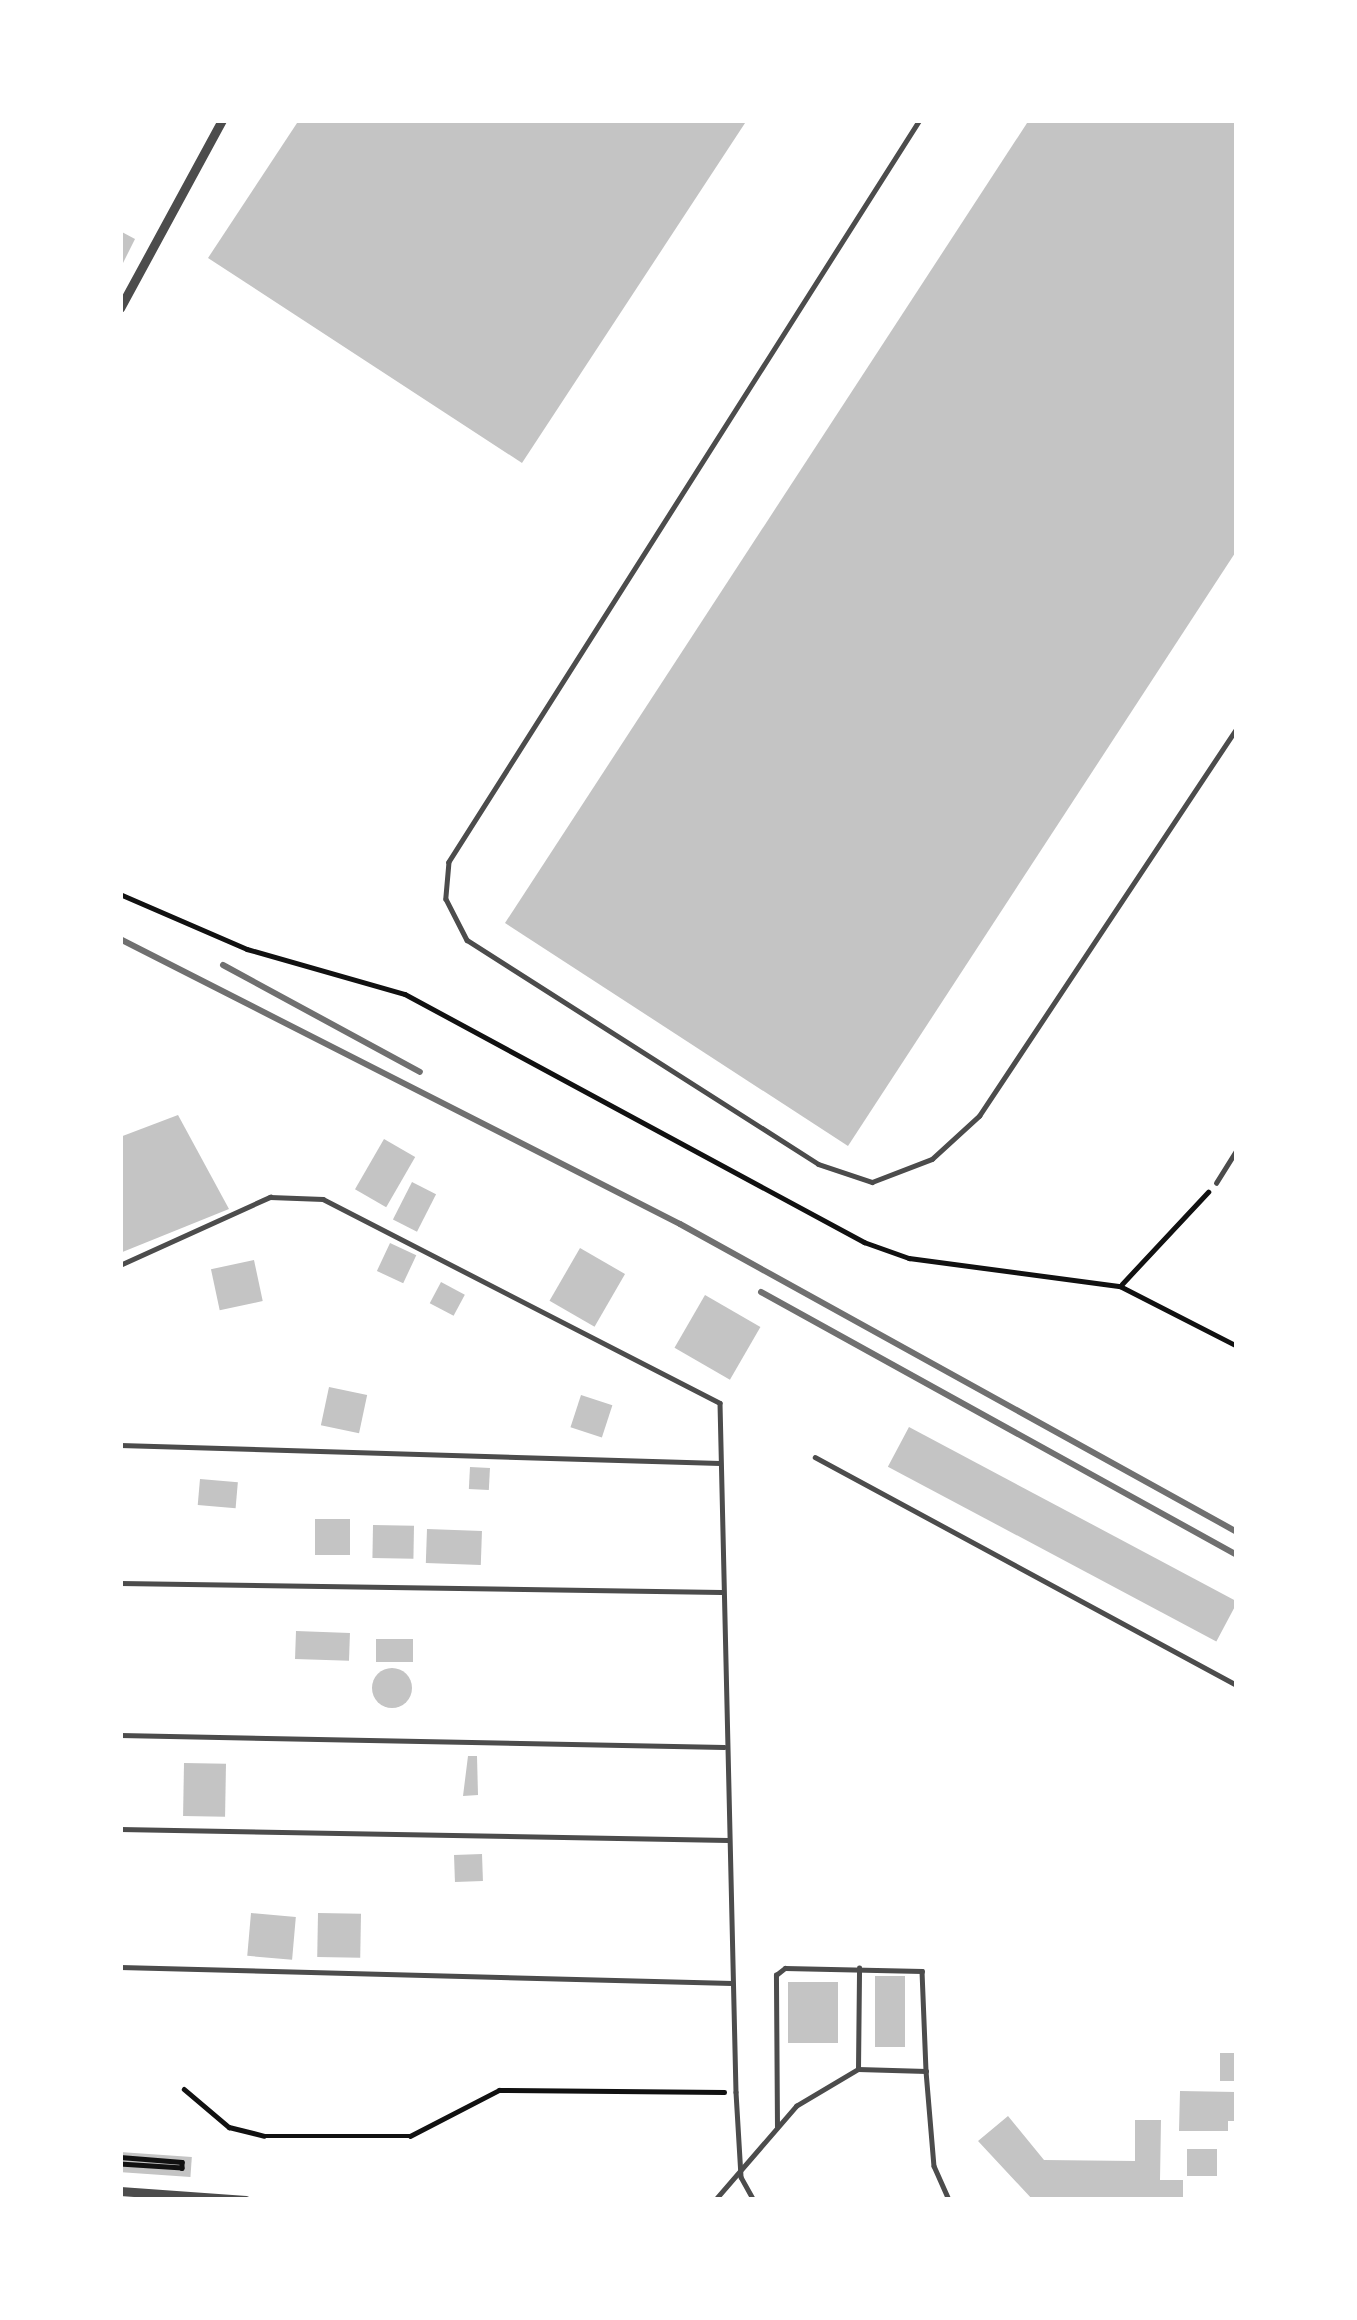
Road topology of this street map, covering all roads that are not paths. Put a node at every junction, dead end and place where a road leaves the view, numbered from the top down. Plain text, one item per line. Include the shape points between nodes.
1 (222, 120) edge
2 (920, 120) edge
3 (120, 308) edge
4 (1237, 728) edge
5 (1237, 1150) edge
6 (1216, 1183) road end
7 (120, 1265) edge
8 (120, 1445) edge
9 (815, 1457) dead end
10 (720, 1463) junction
11 (120, 1583) edge
12 (721, 1592) junction
13 (1237, 1685) edge
14 (120, 1735) edge
15 (724, 1747) junction
16 (120, 1829) edge
17 (728, 1840) junction
18 (120, 1967) edge
19 (859, 1968) junction
20 (732, 1983) junction
21 (858, 2069) junction
22 (926, 2071) junction
23 (777, 2128) junction
24 (741, 2176) junction
25 (120, 2192) edge
26 (246, 2200) edge
27 (715, 2200) edge
28 (754, 2200) edge
29 (949, 2200) edge

1 - 3 street
2 - 4 lane via 449,862 446,899 467,940 779,1139 872,1182 932,1159 979,1116
5 - 6 lane
7 - 10 lane via 270,1197 323,1199 720,1403
8 - 10 lane
9 - 13 lane
10 - 12 lane
11 - 12 lane
12 - 15 lane
14 - 15 lane
15 - 17 lane
16 - 17 lane
17 - 20 lane
18 - 20 lane
19 - 21 lane
19 - 22 lane via 922,1971
19 - 23 lane via 785,1968 776,1975
20 - 24 lane
21 - 22 lane
21 - 23 lane via 817,2087
22 - 29 lane via 934,2166
23 - 24 lane
24 - 27 lane
24 - 28 lane
25 - 26 street

